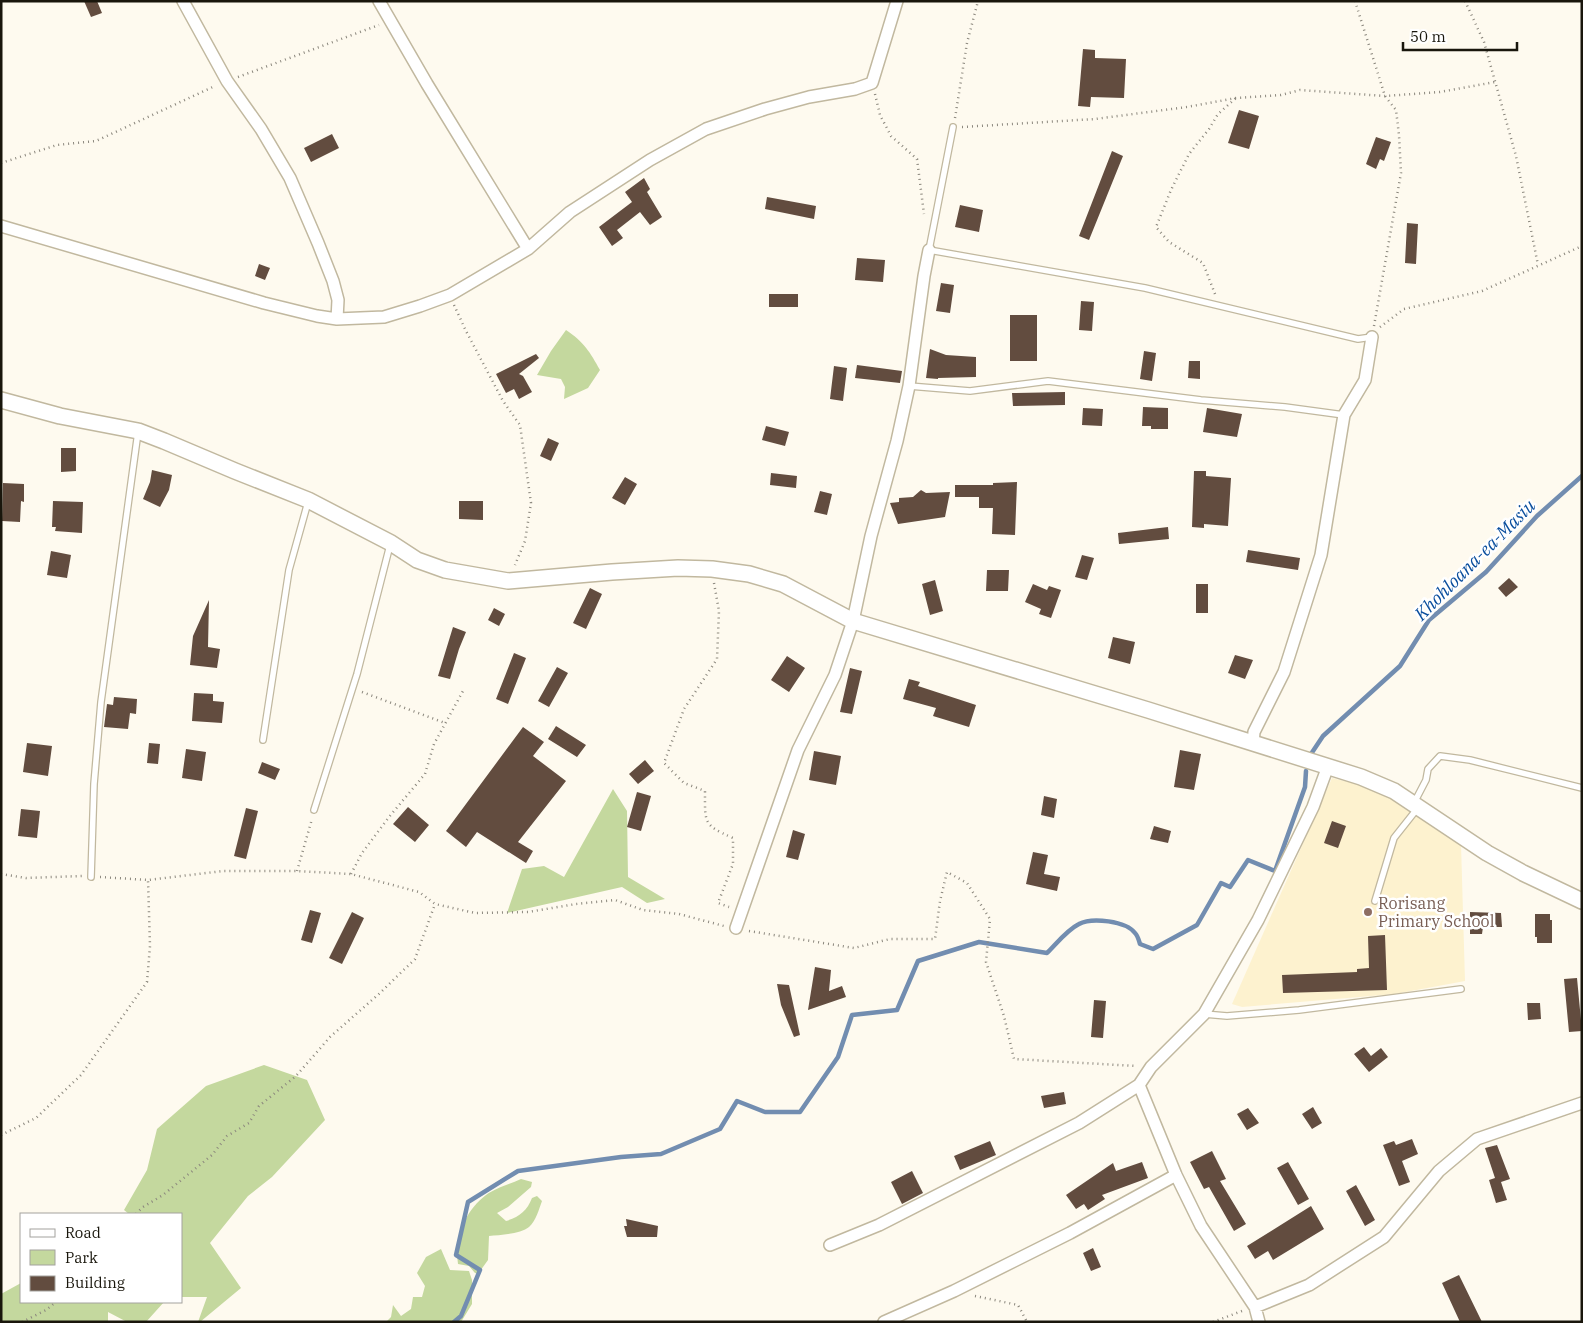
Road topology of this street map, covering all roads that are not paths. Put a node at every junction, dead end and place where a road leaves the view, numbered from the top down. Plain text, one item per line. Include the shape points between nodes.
1 (183, 1) edge
2 (379, 1) edge
3 (896, 1) edge
4 (953, 127) road end
5 (1, 226) edge
6 (528, 249) junction
7 (929, 250) junction
8 (337, 319) junction
9 (1372, 337) joint
10 (909, 386) junction
11 (1, 400) edge
12 (1344, 415) junction
13 (138, 431) junction
14 (308, 500) junction
15 (391, 543) junction
16 (853, 621) junction
17 (263, 740) dead end
18 (1253, 743) junction
19 (1328, 766) junction
20 (1582, 788) edge
21 (1416, 806) junction
22 (314, 810) road end
23 (91, 876) road end
24 (1375, 901) dead end
25 (1582, 901) edge
26 (736, 928) road end
27 (1461, 989) dead end
28 (1204, 1014) junction
29 (1139, 1085) junction
30 (1582, 1103) edge
31 (1176, 1175) junction
32 (830, 1245) dead end
33 (1255, 1307) junction
34 (884, 1322) edge
35 (1259, 1322) edge

1 - 8 street via 227,81 290,178 333,281 338,300
2 - 6 street
3 - 6 street via 872,83 809,97 706,129 650,160 570,212
4 - 7 lane
5 - 8 street via 264,303
6 - 8 street via 450,295 420,306 384,317
7 - 9 lane via 1146,288 1358,339
7 - 10 street
9 - 12 street via 1365,380
10 - 12 lane via 970,391 1048,381
10 - 16 street
11 - 13 street via 60,416
12 - 18 street via 1321,555 1284,672 1254,732
13 - 14 street
13 - 23 lane via 101,702
14 - 15 street
14 - 17 lane via 289,570
15 - 16 street via 417,560 444,570 508,581 678,568 749,574 783,584
15 - 22 lane via 353,688
16 - 18 street
16 - 26 street via 835,675 798,750
18 - 19 street
19 - 21 street via 1378,784
19 - 28 street via 1258,920
20 - 21 lane via 1470,760 1440,756 1428,769
21 - 24 lane via 1394,838
21 - 25 street via 1487,853
27 - 28 lane via 1299,1010 1227,1016
28 - 29 street via 1151,1067
29 - 31 street
29 - 32 street via 1079,1123 879,1226
30 - 33 street via 1477,1139 1439,1171 1384,1237 1309,1285
31 - 33 street via 1201,1226
31 - 34 street via 954,1292
33 - 35 street

